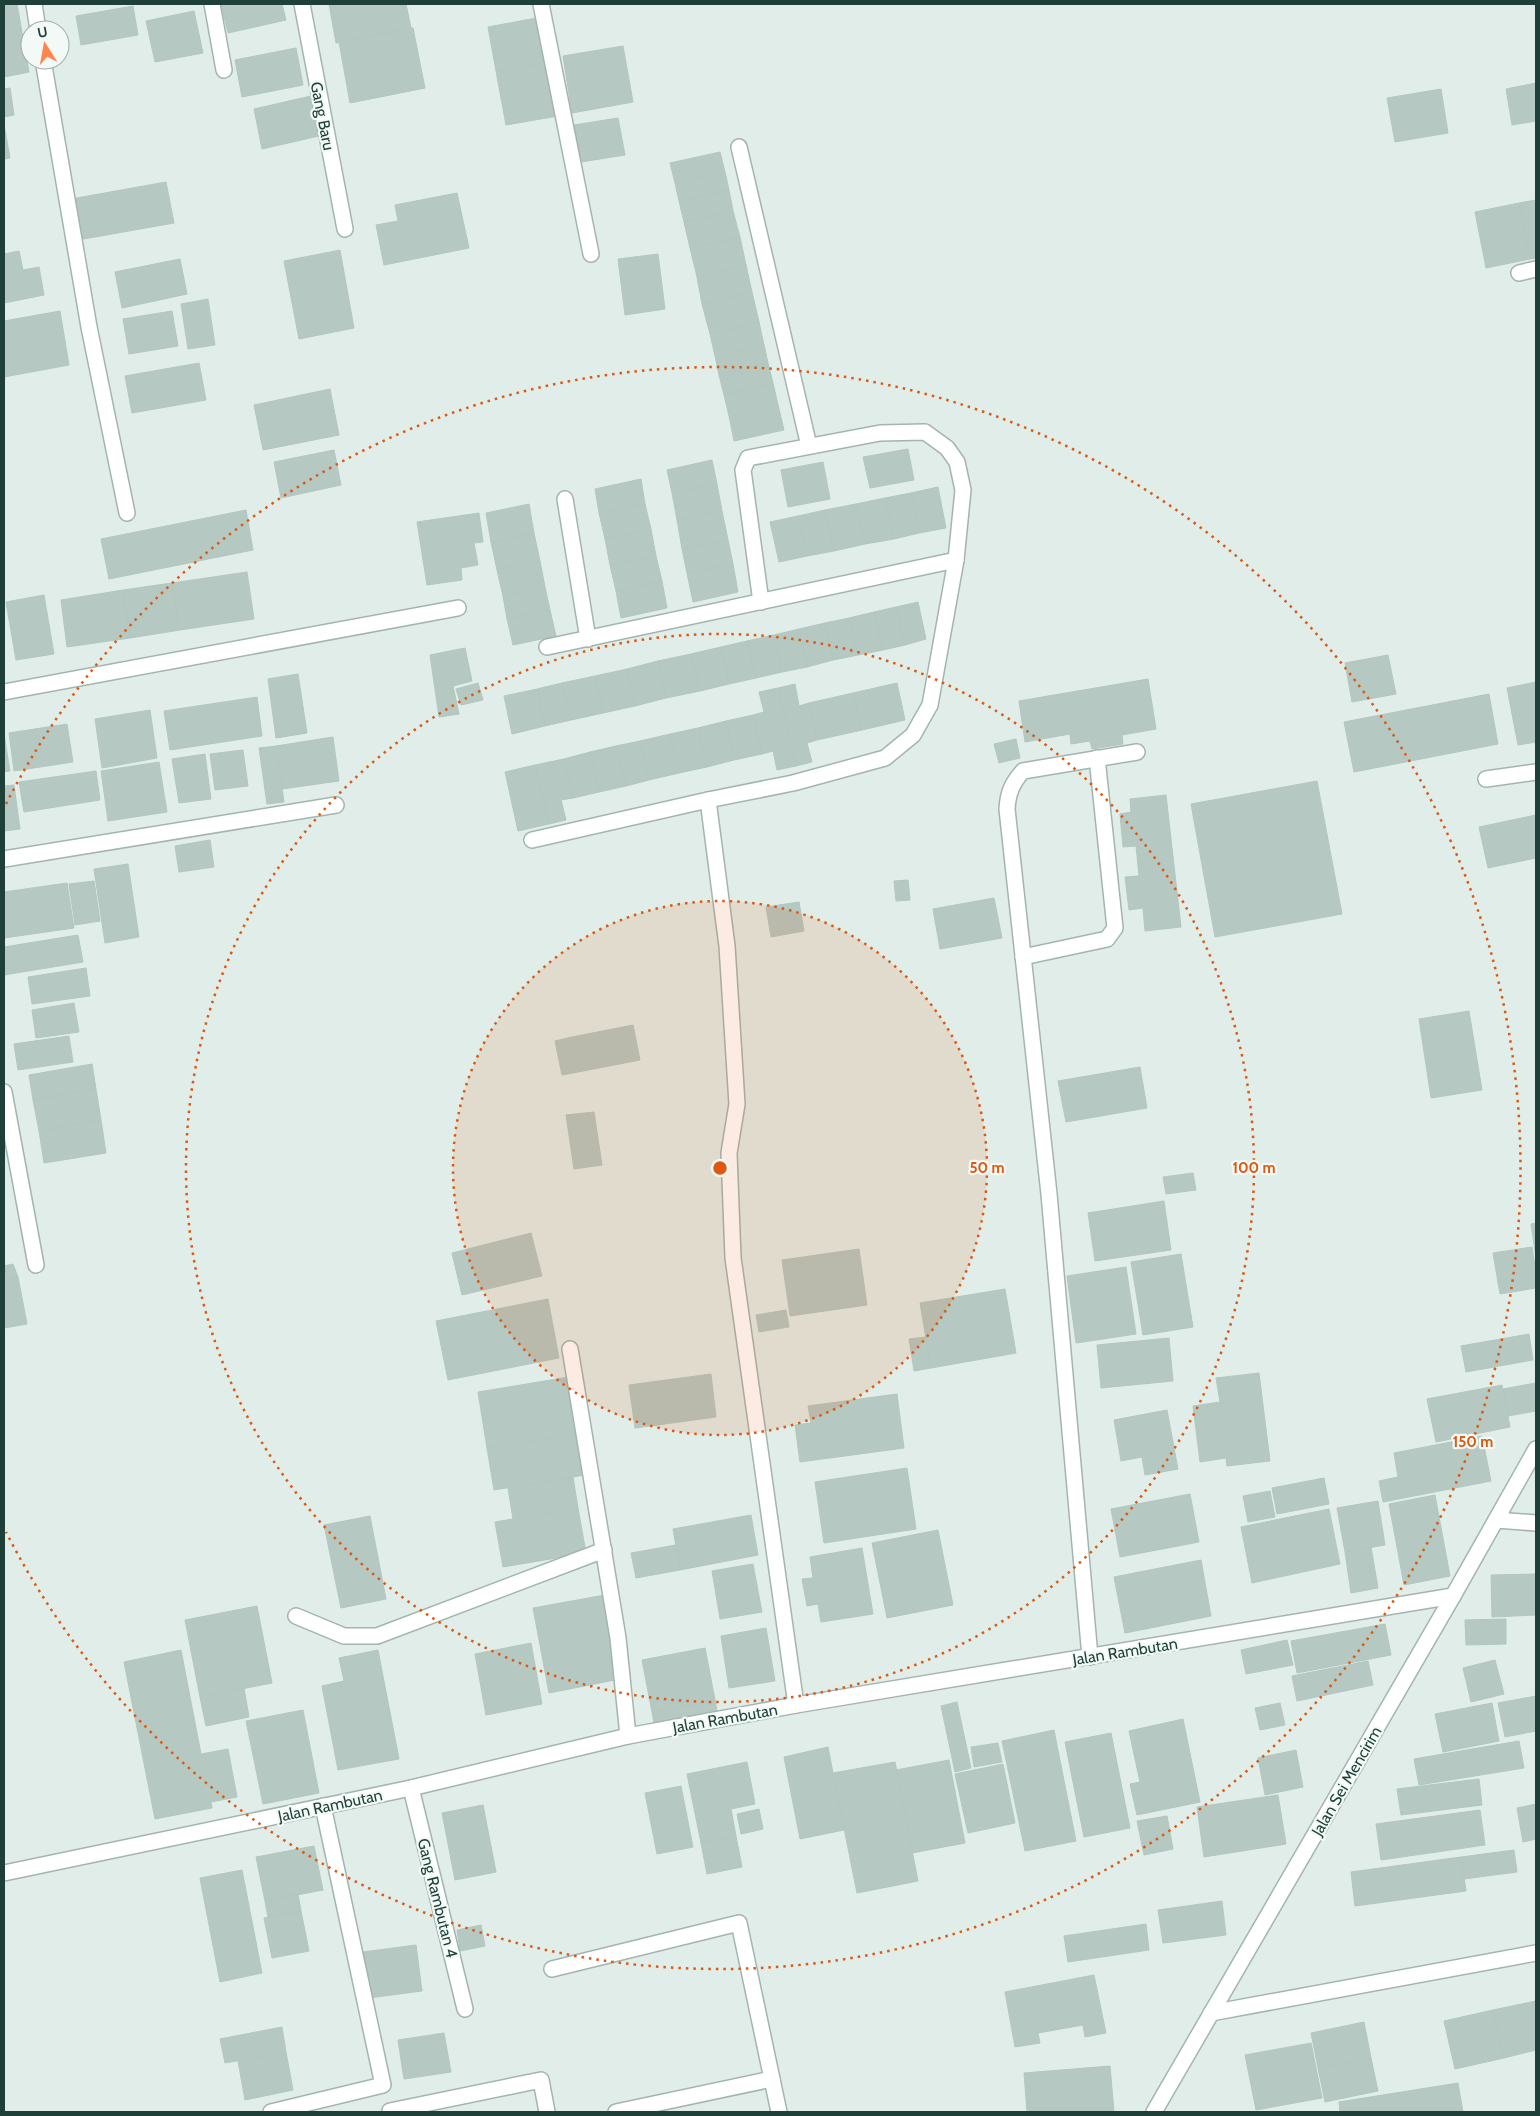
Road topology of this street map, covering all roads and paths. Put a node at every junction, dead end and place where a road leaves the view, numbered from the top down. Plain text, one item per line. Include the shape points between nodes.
1 (34, 4) edge
2 (212, 4) edge
3 (302, 4) edge
4 (541, 4) edge
5 (36, 20) edge
6 (45, 70) edge
7 (224, 70) dead end
8 (739, 147) dead end
9 (345, 229) dead end
10 (591, 254) dead end
11 (1536, 269) edge
12 (1519, 273) dead end
13 (809, 446) junction
14 (564, 499) dead end
15 (127, 513) dead end
16 (956, 560) junction
17 (761, 602) junction
18 (458, 608) dead end
19 (588, 639) junction
20 (547, 647) dead end
21 (4, 692) edge
22 (1137, 752) dead end
23 (1097, 758) junction
24 (1536, 772) edge
25 (1486, 779) dead end
26 (708, 800) junction
27 (336, 805) dead end
28 (532, 840) dead end
29 (4, 859) edge
30 (1023, 957) junction
31 (4, 1092) edge
32 (36, 1265) dead end
33 (570, 1349) dead end
34 (1536, 1449) edge
35 (1496, 1520) junction
36 (1536, 1523) edge
37 (604, 1550) junction
38 (1453, 1596) junction
39 (296, 1616) dead end
40 (1090, 1657) junction
41 (796, 1706) junction
42 (628, 1736) junction
43 (411, 1788) junction
44 (324, 1806) junction
45 (4, 1873) edge
46 (1536, 1953) edge
47 (552, 1969) dead end
48 (465, 2009) dead end
49 (1211, 2013) junction
50 (772, 2079) junction
51 (272, 2112) edge
52 (390, 2112) edge
53 (547, 2112) edge
54 (616, 2112) edge
55 (779, 2112) edge
56 (1154, 2112) edge

1 - 5 street
2 - 7 street
3 - 9 street, Gang Baru
4 - 10 street
6 - 15 street via 87,318
8 - 13 street
11 - 12 street
13 - 16 street via 880,433 925,432 947,448 957,462 963,490
13 - 17 street via 748,458 743,470
14 - 19 street
16 - 17 street
16 - 26 street via 930,705 913,735 884,758 793,783
17 - 19 street
18 - 21 street
19 - 20 street
22 - 23 street
23 - 30 street via 1023,772 1011,788 1007,809
23 - 30 street via 1114,928 1106,939
24 - 25 street
26 - 28 street
26 - 41 street via 727,946 737,1104 728,1153 733,1258
27 - 29 street
30 - 40 street via 1049,1194
31 - 32 street
33 - 37 street
34 - 35 street, Jalan Sei Mencirim
35 - 36 street
35 - 38 street, Jalan Sei Mencirim
37 - 39 street via 378,1636 344,1636
37 - 42 street via 618,1638
38 - 40 street, Jalan Rambutan
38 - 49 street, Jalan Sei Mencirim
40 - 41 street, Jalan Rambutan
41 - 42 street, Jalan Rambutan
42 - 43 street, Jalan Rambutan
43 - 44 street, Jalan Rambutan
43 - 48 street, Gang Rambutan 4
44 - 45 street, Jalan Rambutan
44 - 51 street via 383,2086
46 - 49 street
47 - 50 street via 739,1923
49 - 56 street, Jalan Sei Mencirim
50 - 54 street
50 - 55 street
52 - 53 street via 541,2080

